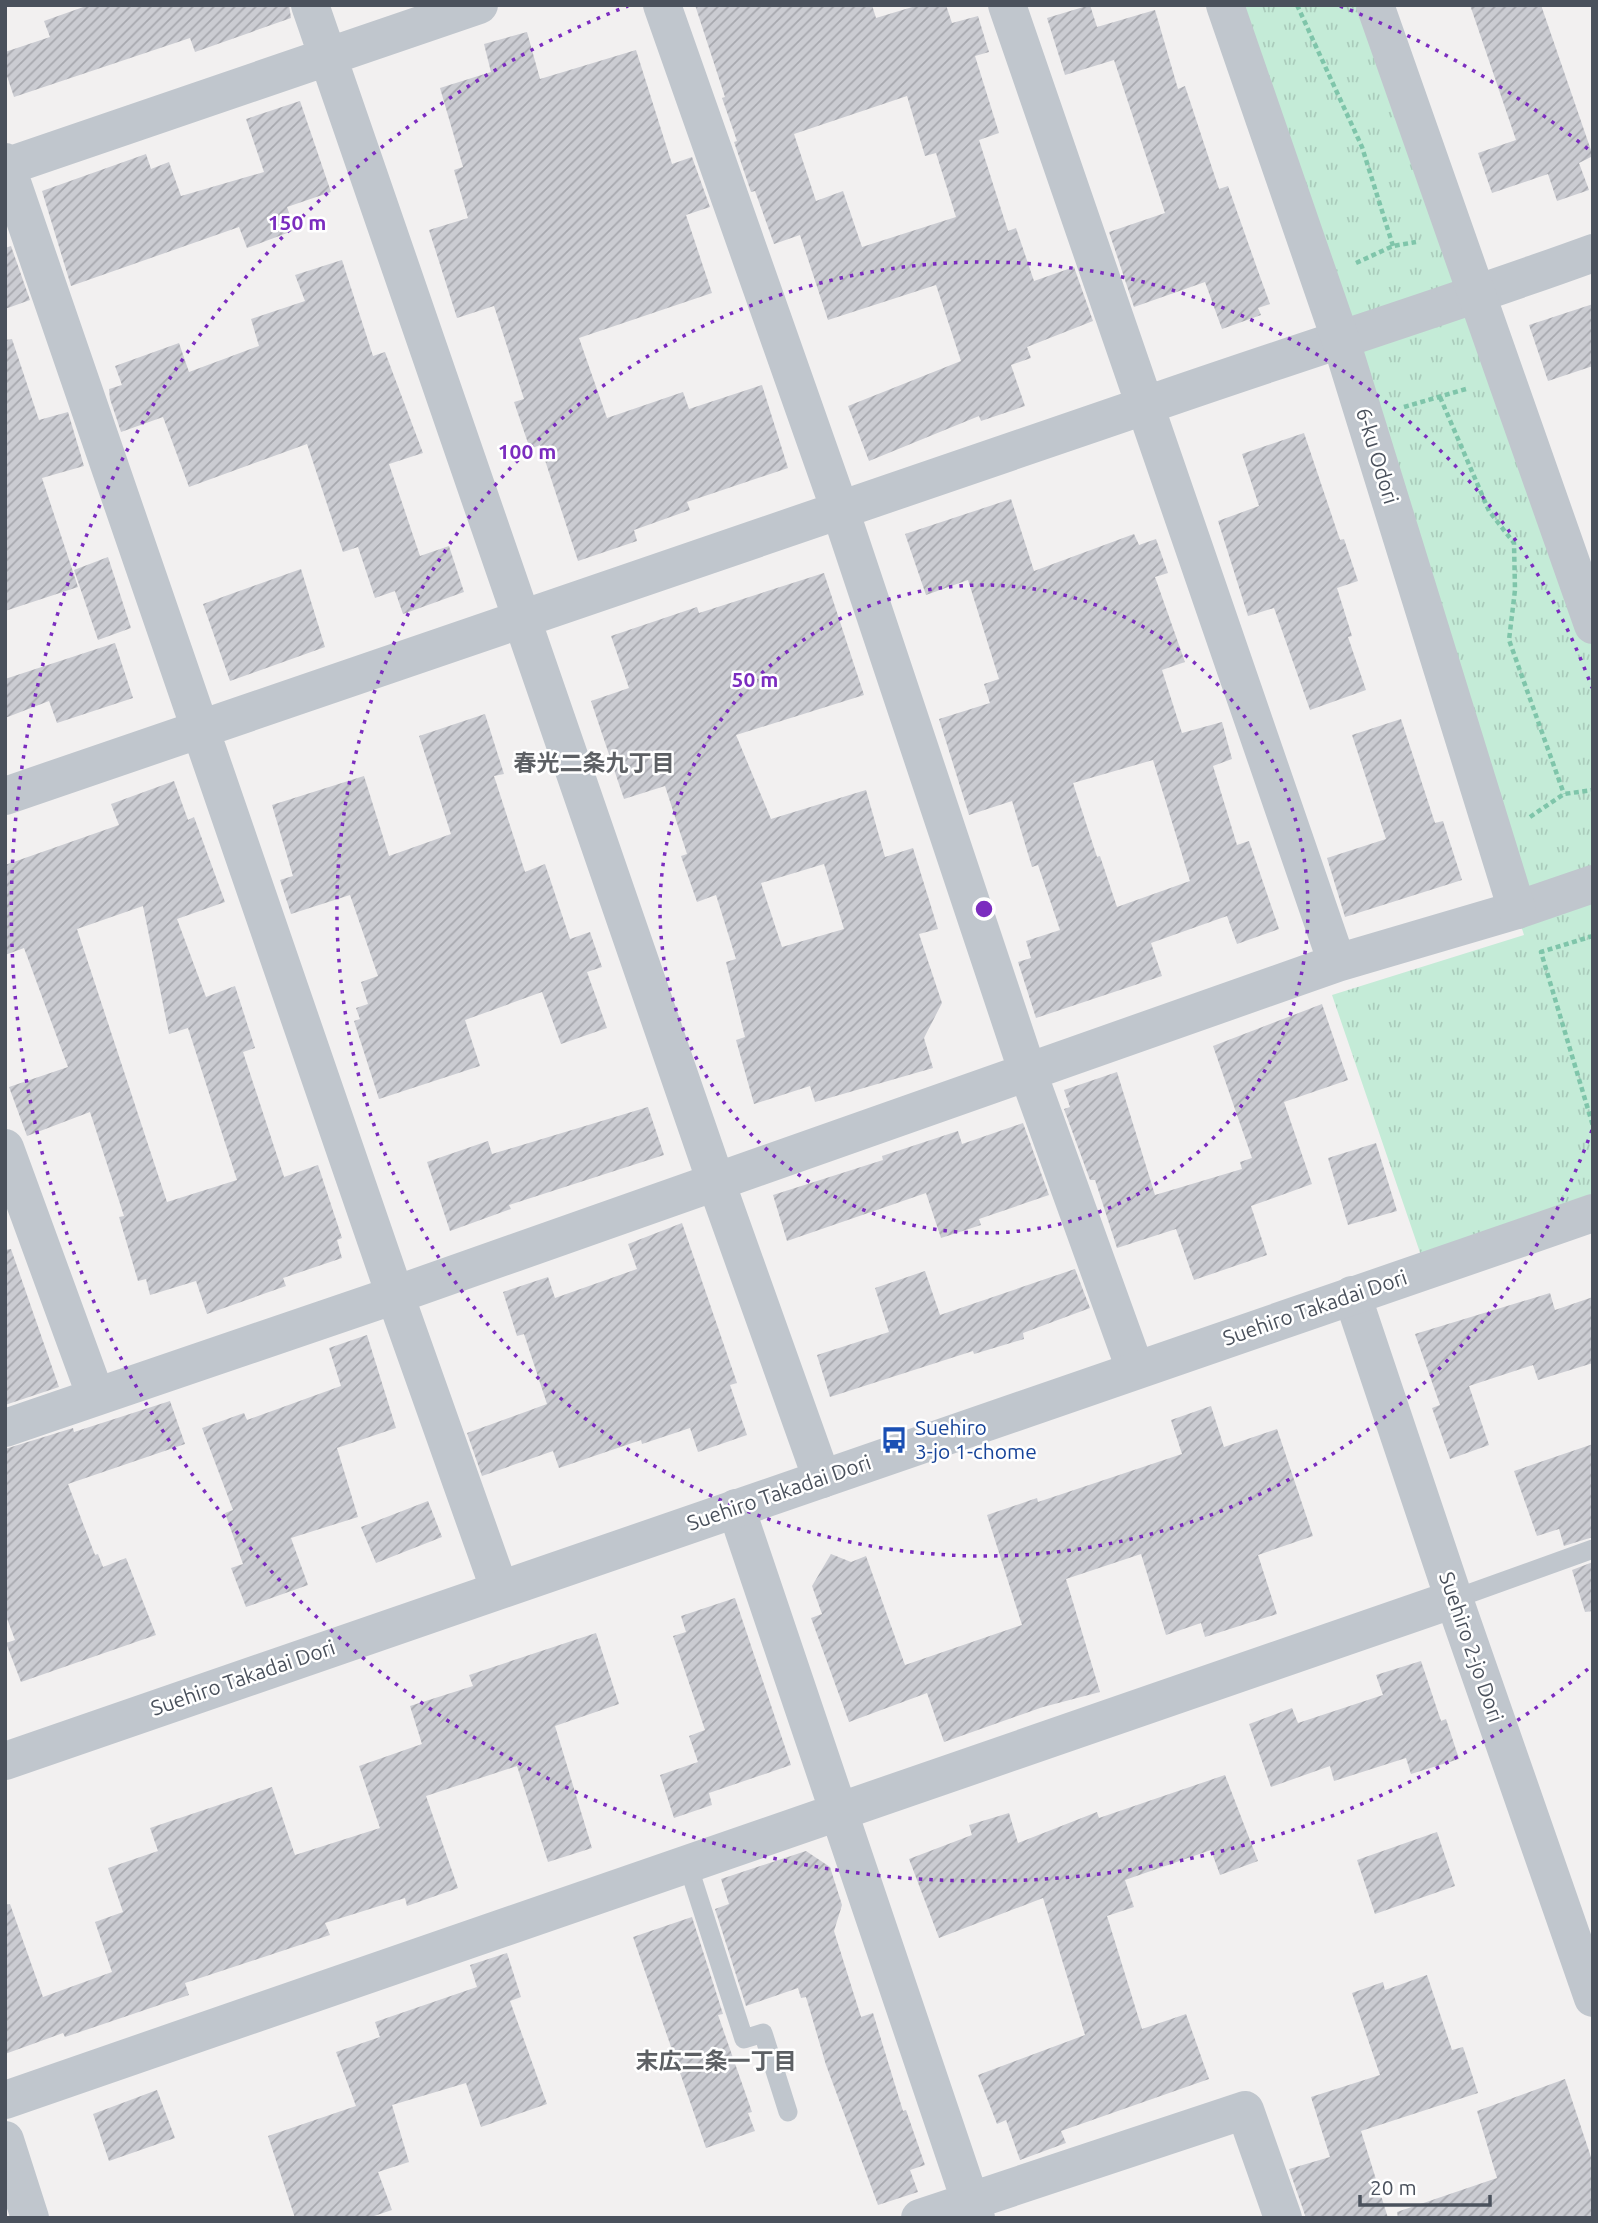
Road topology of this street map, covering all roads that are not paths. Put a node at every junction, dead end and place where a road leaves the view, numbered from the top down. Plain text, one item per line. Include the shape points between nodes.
1 (310, 5) edge
2 (478, 5) edge
3 (662, 5) edge
4 (1007, 5) edge
5 (1225, 5) edge
6 (1375, 5) edge
7 (327, 55) junction
8 (6, 165) edge
9 (1593, 253) edge
10 (1477, 295) junction
11 (1341, 341) junction
12 (1143, 406) junction
13 (841, 513) junction
14 (522, 619) junction
15 (1593, 625) edge
16 (202, 730) junction
17 (5, 796) edge
18 (1593, 884) edge
19 (1517, 910) junction
20 (1337, 962) junction
21 (1028, 1073) junction
22 (5, 1147) edge
23 (716, 1182) junction
24 (1593, 1213) edge
25 (395, 1295) junction
26 (1352, 1295) junction
27 (1135, 1369) junction
28 (96, 1397) junction
29 (5, 1428) edge
30 (822, 1479) junction
31 (736, 1508) junction
32 (1593, 1549) edge
33 (499, 1588) junction
34 (1454, 1599) junction
35 (5, 1761) edge
36 (840, 1809) junction
37 (688, 1862) junction
38 (1582, 1930) edge
39 (1593, 1998) edge
40 (5, 2100) edge
41 (788, 2112) dead end
42 (5, 2140) edge
43 (972, 2209) edge
44 (30, 2218) edge
45 (920, 2218) edge
46 (1283, 2218) edge

1 - 7 street
2 - 7 street
3 - 13 street
4 - 12 street
5 - 11 street, 6-ku Odori
6 - 10 street
7 - 8 street
7 - 14 street
8 - 16 street
9 - 10 street
10 - 11 street
10 - 15 street
11 - 12 street
11 - 19 street, 6-ku Odori
12 - 13 street
12 - 20 street
13 - 14 street
13 - 21 street
14 - 16 street
14 - 23 street
16 - 17 street
16 - 25 street
18 - 19 street
19 - 20 street
20 - 21 street
21 - 23 street
21 - 27 street
22 - 28 street
23 - 25 street
23 - 30 street
24 - 26 street, Suehiro Takadai Dori
25 - 28 street
25 - 33 street
26 - 27 street, Suehiro Takadai Dori
26 - 34 street, Suehiro 2-jo Dori
27 - 30 street, Suehiro Takadai Dori
28 - 29 street
30 - 31 street, Suehiro Takadai Dori
31 - 33 street, Suehiro Takadai Dori
31 - 36 street
32 - 34 lane
33 - 35 street, Suehiro Takadai Dori
34 - 36 street
34 - 38 street, Suehiro 2-jo Dori
36 - 37 street
36 - 43 street
37 - 40 street
37 - 41 lane via 744,2039 762,2033
38 - 39 street, Suehiro 2-jo Dori
42 - 44 street
43 - 45 street
43 - 46 street via 1245,2110

